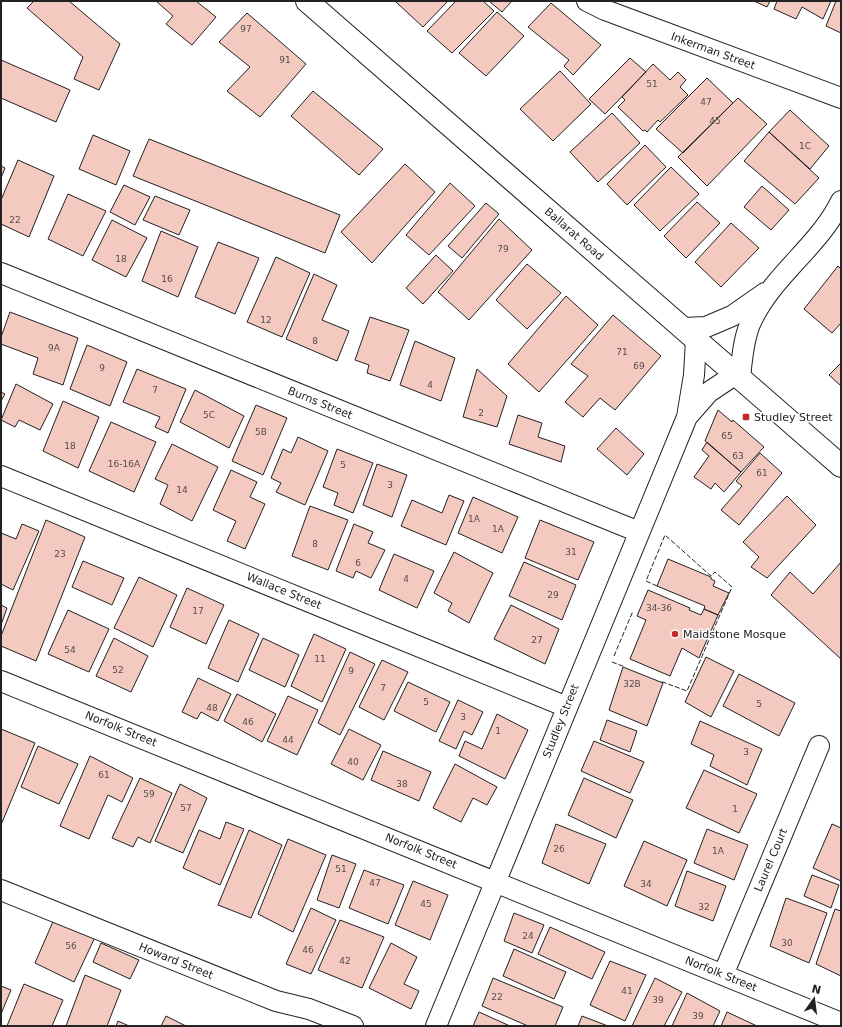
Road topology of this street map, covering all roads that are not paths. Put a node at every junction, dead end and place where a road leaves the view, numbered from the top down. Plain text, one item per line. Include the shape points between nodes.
1 (307, 1) edge
2 (587, 1) edge
3 (841, 98) edge
4 (841, 201) edge
5 (1, 273) edge
6 (770, 290) junction
7 (689, 334) junction
8 (738, 376) junction
9 (687, 417) junction
10 (841, 466) edge
11 (1, 476) edge
12 (639, 532) junction
13 (1, 681) edge
14 (567, 707) junction
15 (819, 746) dead end
16 (495, 881) junction
17 (1, 890) edge
18 (723, 975) junction
19 (841, 1023) edge
20 (353, 1026) edge
21 (436, 1026) edge

1 - 7 highway, Ballarat Road
2 - 3 street, Inkerman Street
4 - 6 street via 825,227
5 - 12 street, Burns Street
6 - 7 street via 732,316
6 - 8 street via 750,324
7 - 8 highway, Ballarat Road
7 - 9 street, Studley Street via 694,375
8 - 9 street, Studley Street via 709,392
8 - 10 highway, Ballarat Road
9 - 12 street, Studley Street
11 - 14 street, Wallace Street
12 - 14 street, Studley Street
13 - 16 street, Norfolk Street
14 - 16 street, Studley Street
15 - 18 street, Laurel Court
16 - 18 street, Norfolk Street
16 - 21 street, Studley Street
17 - 20 street, Howard Street via 276,1001 309,1008
18 - 19 street, Norfolk Street

